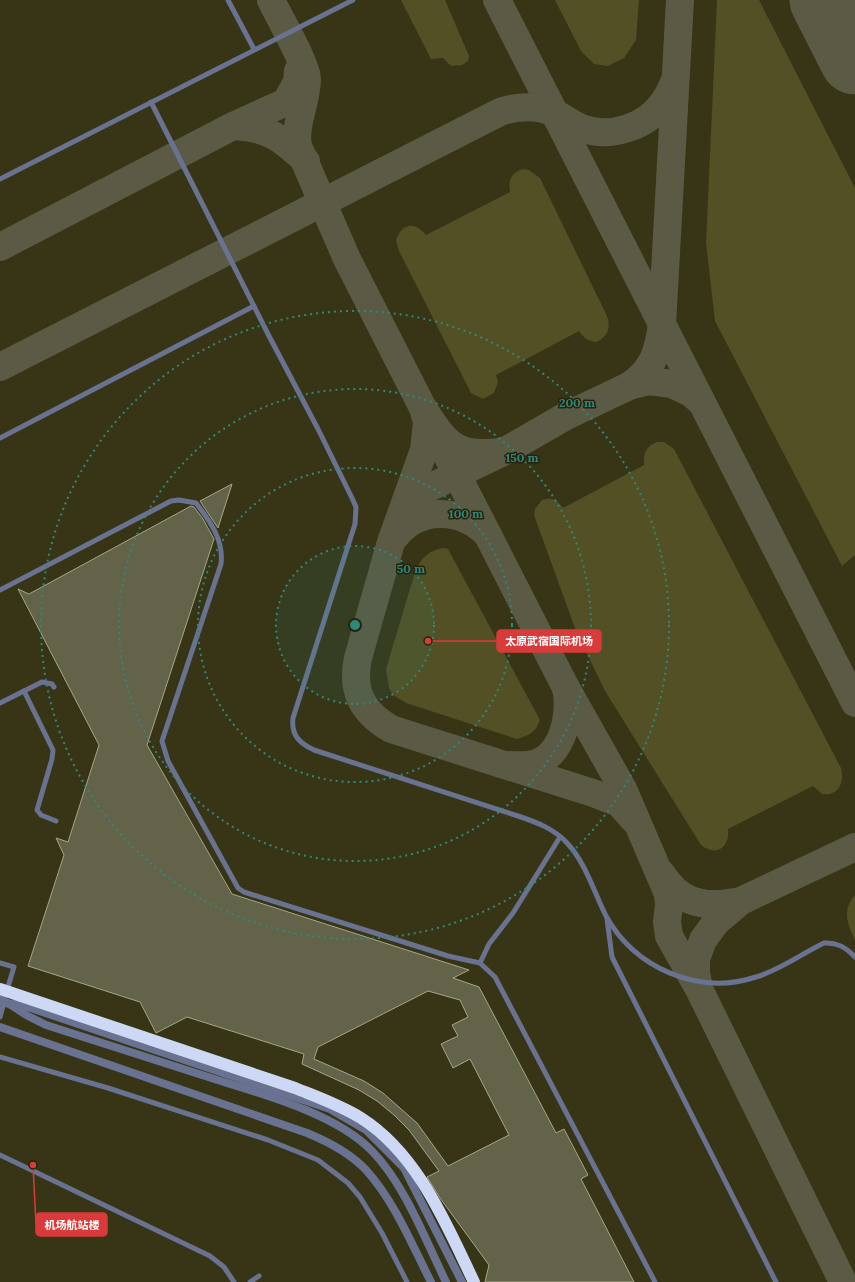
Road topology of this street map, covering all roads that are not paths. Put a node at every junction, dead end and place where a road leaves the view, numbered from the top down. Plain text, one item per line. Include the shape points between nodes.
1 (228, 0) edge
2 (353, 0) edge
3 (254, 49) junction
4 (151, 102) junction
5 (0, 179) edge
6 (254, 306) junction
7 (0, 438) edge
8 (0, 590) edge
9 (54, 687) dead end
10 (24, 691) junction
11 (0, 703) edge
12 (56, 821) dead end
13 (560, 837) junction
14 (606, 916) junction
15 (855, 957) edge
16 (0, 963) edge
17 (480, 963) junction
18 (0, 989) edge
19 (1, 1002) edge
20 (0, 1016) edge
21 (0, 1027) edge
22 (0, 1057) edge
23 (0, 1155) edge
24 (259, 1276) dead end
25 (234, 1282) edge
26 (250, 1282) edge
27 (407, 1282) edge
28 (431, 1282) edge
29 (446, 1282) edge
30 (462, 1282) edge
31 (474, 1282) edge
32 (655, 1282) edge
33 (776, 1282) edge

1 - 3 lane
2 - 3 lane
3 - 4 lane
4 - 5 lane
4 - 6 lane
6 - 7 lane
6 - 13 lane via 356,507 355,524 293,718 293,733 303,745 314,750 518,816
8 - 17 lane via 171,501 196,503 220,539 223,552 162,741 163,751 238,888 448,956
9 - 10 lane via 42,682
10 - 11 lane
10 - 12 lane via 53,750 37,810 41,815
13 - 14 lane via 579,859
13 - 17 lane via 513,913 489,944
14 - 15 lane via 625,943 646,960 674,975 706,983 757,977 824,943 842,946
14 - 33 lane via 612,957
16 - 19 lane via 14,967
17 - 32 lane via 495,977
18 - 31 highway, bridge via 295,1088 362,1119 388,1139 422,1182
19 - 20 lane
19 - 29 street, bridge via 46,1025 266,1096 324,1119 350,1134 371,1150 387,1169
19 - 30 street via 18,1004 323,1107 366,1130 404,1168
21 - 28 street via 330,1143 366,1170 381,1188
22 - 27 lane via 108,1088 268,1140 318,1160 343,1179 360,1197
23 - 25 lane via 210,1256 224,1267
24 - 26 lane

